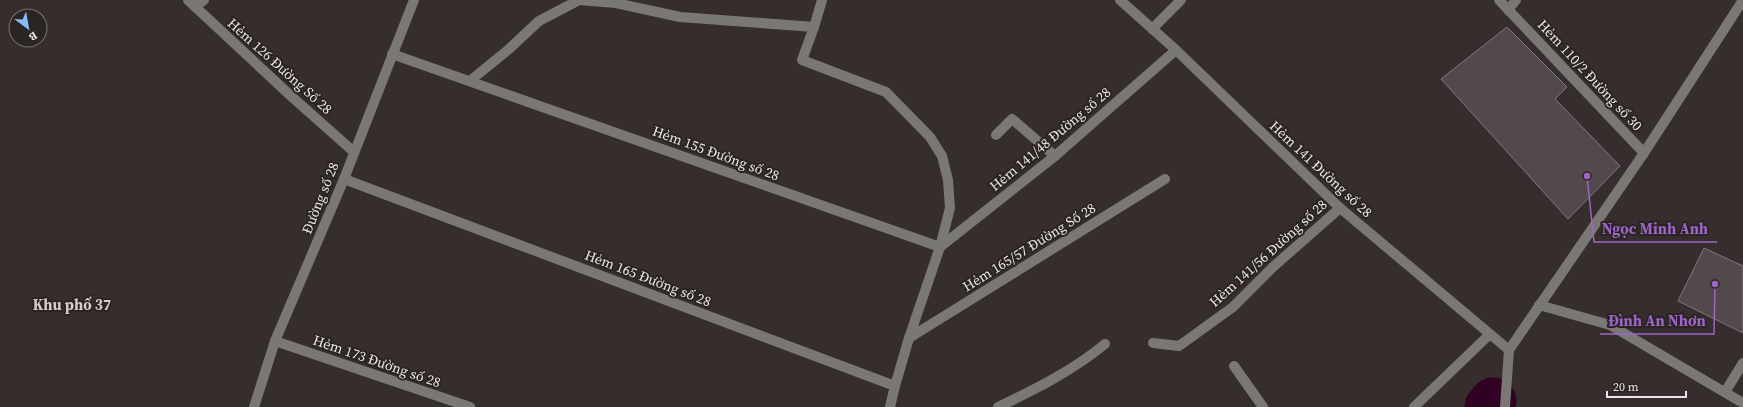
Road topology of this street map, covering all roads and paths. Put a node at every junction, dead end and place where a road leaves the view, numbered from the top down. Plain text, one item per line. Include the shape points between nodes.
1 (204, 0) edge
2 (414, 0) edge
3 (822, 0) edge
4 (1120, 0) edge
5 (1181, 0) edge
6 (1499, 0) edge
7 (1516, 0) edge
8 (1743, 0) edge
9 (191, 3) edge
10 (1508, 10) junction
11 (814, 27) junction
12 (1152, 29) junction
13 (1176, 50) junction
14 (392, 54) junction
15 (471, 80) junction
16 (996, 135) dead end
17 (354, 152) junction
18 (1644, 153) junction
19 (1055, 156) junction
20 (344, 179) junction
21 (1165, 179) dead end
22 (1340, 208) junction
23 (940, 247) junction
24 (1539, 305) junction
25 (1490, 334) junction
26 (909, 338) junction
27 (276, 341) junction
28 (1153, 343) dead end
29 (1105, 344) dead end
30 (1509, 350) junction
31 (1743, 363) edge
32 (1234, 366) dead end
33 (895, 386) junction
34 (1725, 392) junction
35 (1743, 403) edge
36 (254, 407) edge
37 (470, 407) edge
38 (890, 407) edge
39 (998, 407) edge
40 (1261, 407) edge
41 (1414, 407) edge
42 (1505, 407) edge

1 - 9 street
2 - 14 street, Đường số 28
3 - 11 street
4 - 12 street, Hẻm 141 Đường số 28
5 - 12 street
6 - 10 street, Hẻm 110/2 Đường số 30
7 - 10 street
8 - 18 street
9 - 17 street, Hẻm 126 Đường Số 28
10 - 18 street, Hẻm 110/2 Đường số 30
11 - 15 street via 680,17 616,3 579,0 539,21
11 - 23 street via 802,60 886,92 930,137 942,156 948,180 950,208
12 - 13 street, Hẻm 141 Đường số 28
13 - 19 street, Hẻm 141/48 Đường số 28
13 - 22 street, Hẻm 141 Đường số 28
14 - 15 street, Hẻm 155 Đường số 28
14 - 17 street, Đường số 28
15 - 23 street, Hẻm 155 Đường số 28
16 - 19 street via 1012,119
17 - 20 street, Đường số 28
18 - 24 street
19 - 23 street, Hẻm 141/48 Đường số 28
20 - 27 street, Đường số 28
20 - 33 street, Hẻm 165 Đường số 28
21 - 26 street, Hẻm 165/57 Đường Số 28
22 - 25 street, Hẻm 141 Đường số 28
22 - 28 street, Hẻm 141/56 Đường số 28 via 1273,267 1233,307 1179,346
23 - 26 street
24 - 30 street
24 - 34 street via 1610,326
25 - 30 street, Hẻm 141 Đường số 28
25 - 41 street
26 - 33 street
27 - 36 street, Đường số 28
27 - 37 street, Hẻm 173 Đường số 28
29 - 39 street via 1051,381
30 - 42 street
31 - 34 street
32 - 40 street
33 - 38 street
34 - 35 street

